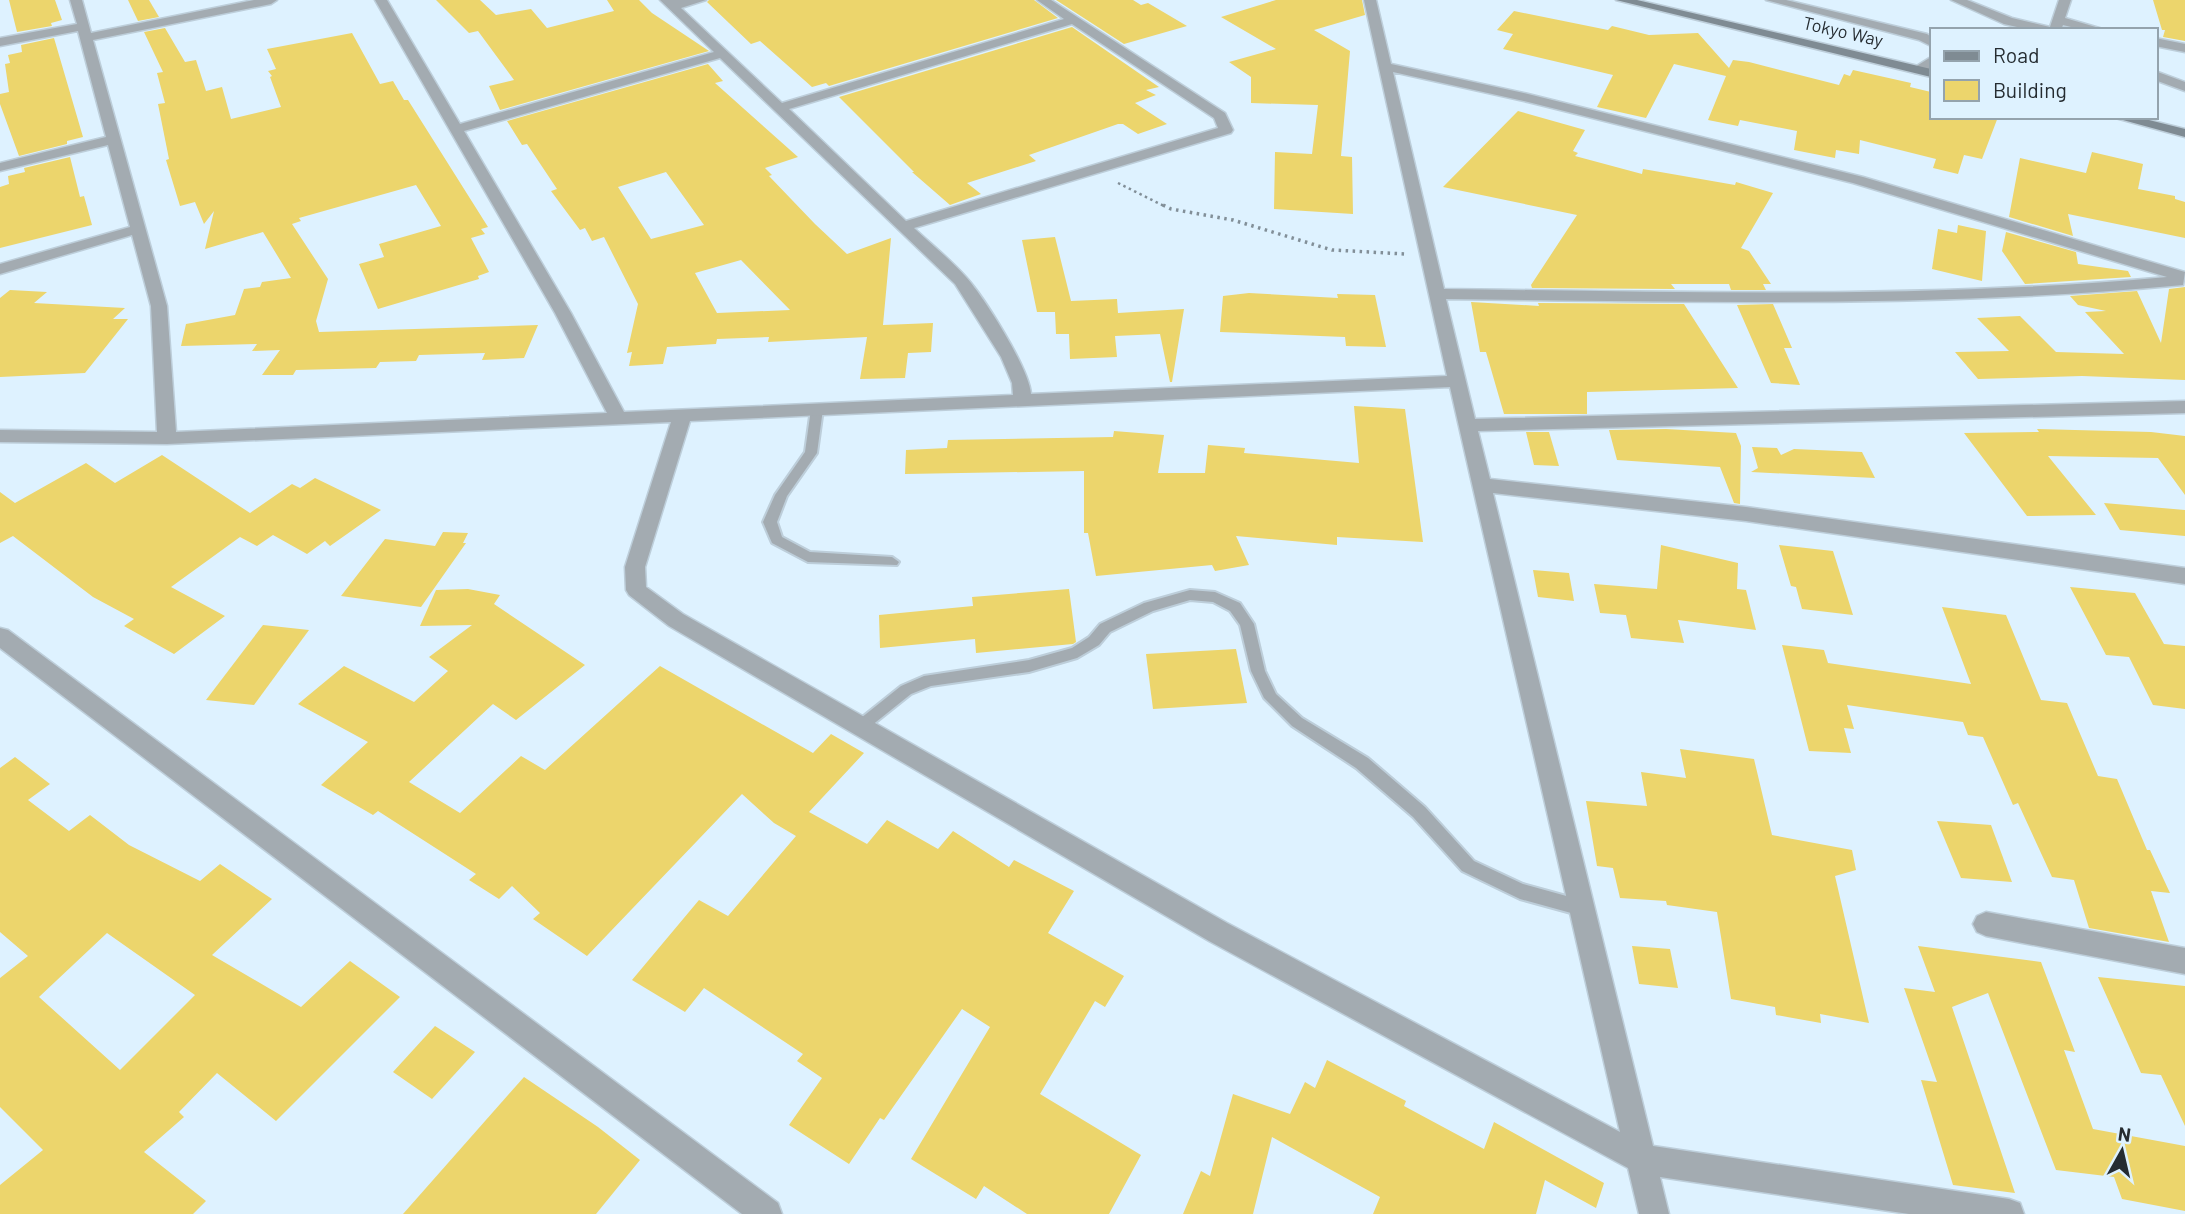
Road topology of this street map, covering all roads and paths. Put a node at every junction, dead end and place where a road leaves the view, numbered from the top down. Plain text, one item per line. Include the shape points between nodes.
1 (76, 0) edge
2 (271, 0) edge
3 (381, 0) edge
4 (700, 0) edge
5 (1043, 0) edge
6 (1370, 0) edge
7 (1622, 0) edge
8 (1765, 0) edge
9 (1957, 0) edge
10 (2065, 0) edge
11 (1777, 2) edge
12 (669, 3) edge
13 (1073, 20) junction
14 (2057, 25) edge
15 (2038, 28) edge
16 (2083, 28) edge
17 (84, 32) junction
18 (1930, 41) edge
19 (0, 42) edge
20 (2157, 42) edge
21 (2185, 48) edge
22 (721, 54) junction
23 (1383, 66) junction
24 (1926, 71) edge
25 (2157, 76) edge
26 (2185, 87) edge
27 (779, 108) junction
28 (2127, 119) edge
29 (456, 129) junction
30 (2185, 133) edge
31 (115, 139) junction
32 (0, 167) edge
33 (1092, 171) junction
34 (905, 226) junction
35 (138, 229) junction
36 (1427, 254) junction
37 (0, 269) edge
38 (2185, 278) edge
39 (1436, 294) junction
40 (1457, 382) junction
41 (1022, 399) junction
42 (2185, 407) edge
43 (817, 409) junction
44 (682, 416) junction
45 (619, 419) junction
46 (1467, 425) junction
47 (0, 436) edge
48 (167, 438) junction
49 (1481, 485) junction
50 (892, 562) dead end
51 (2185, 576) edge
52 (0, 636) edge
53 (861, 726) junction
54 (1582, 908) junction
55 (1986, 924) dead end
56 (2185, 961) edge
57 (1641, 1159) junction
58 (767, 1214) edge
59 (1654, 1214) edge
60 (2009, 1214) edge

1 - 17 street
2 - 17 street
3 - 29 street
4 - 12 street
5 - 13 street
6 - 23 street
7 - 24 main road, Tokyo Way
8 - 11 street
9 - 15 street
10 - 14 street
11 - 18 street
12 - 22 street
13 - 27 street
13 - 33 street via 1220,117 1226,130
14 - 16 street
17 - 19 street
17 - 31 street
20 - 21 street
22 - 27 street
22 - 29 street
23 - 36 street
23 - 38 street via 1857,180
25 - 26 street
27 - 34 street
28 - 30 main road
29 - 45 street
31 - 32 street
31 - 35 street
33 - 34 street
33 - 36 path via 1171,209 1233,220 1332,250
34 - 41 street via 961,281 1010,357
35 - 37 street
35 - 48 street via 159,306
36 - 39 street
38 - 39 street via 2124,287 1886,298
39 - 40 street
40 - 41 street
40 - 46 street
41 - 43 street
42 - 46 street
43 - 44 street
43 - 50 lane via 811,453 781,495 770,522 777,540 808,557
44 - 45 street
44 - 53 street via 635,567 636,590 676,620
45 - 48 street
46 - 49 street
47 - 48 street
49 - 51 street via 1726,509
49 - 54 street
52 - 58 street
53 - 54 lane via 906,690 929,680 1029,666 1077,652 1105,628 1149,607 1190,595 1216,597 1235,607 1247,624 1258,671 1271,698 1297,722 1362,763 1419,812 1468,866 1520,891
53 - 57 street via 1219,932
54 - 57 street
55 - 56 street
57 - 59 street
57 - 60 street

